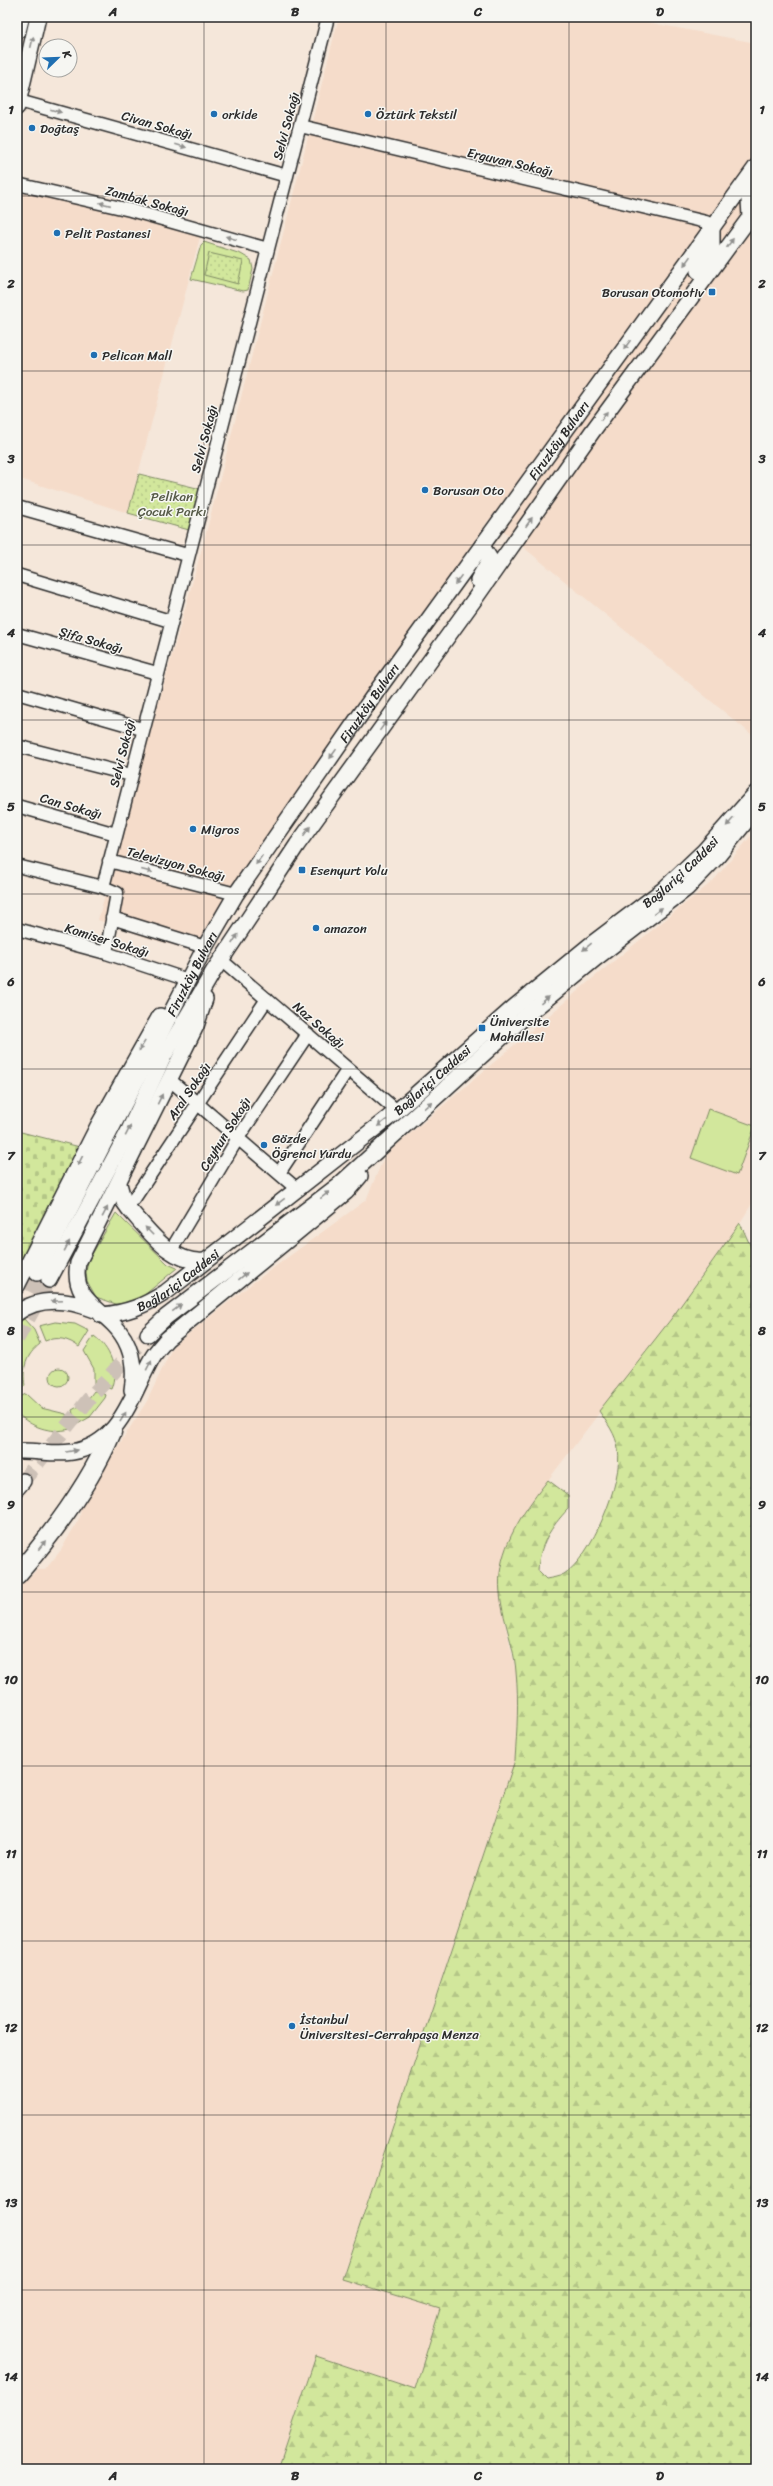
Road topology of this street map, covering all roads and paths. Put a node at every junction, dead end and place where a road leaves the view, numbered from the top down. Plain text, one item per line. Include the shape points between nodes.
1 (20, 17) edge
2 (38, 17) edge
3 (328, 17) edge
4 (17, 28) edge
5 (18, 104) edge
6 (298, 121) junction
7 (756, 167) edge
8 (287, 176) junction
9 (17, 184) edge
10 (756, 186) edge
11 (754, 215) edge
12 (712, 226) junction
13 (268, 249) junction
14 (666, 331) junction
15 (17, 507) edge
16 (482, 546) junction
17 (187, 555) junction
18 (17, 575) edge
19 (170, 621) junction
20 (456, 625) junction
21 (17, 634) edge
22 (157, 674) junction
23 (17, 693) edge
24 (142, 729) junction
25 (17, 746) edge
26 (131, 775) junction
27 (756, 793) edge
28 (17, 806) edge
29 (756, 809) edge
30 (116, 834) junction
31 (109, 861) junction
32 (17, 866) edge
33 (103, 887) junction
34 (236, 894) junction
35 (112, 918) junction
36 (17, 929) edge
37 (623, 929) junction
38 (205, 947) junction
39 (106, 953) junction
40 (217, 966) junction
41 (188, 980) junction
42 (267, 999) junction
43 (308, 1034) junction
44 (348, 1069) junction
45 (170, 1080) junction
46 (197, 1104) junction
47 (397, 1111) junction
48 (238, 1138) junction
49 (378, 1150) junction
50 (279, 1173) junction
51 (119, 1184) junction
52 (297, 1189) junction
53 (134, 1199) dead end
54 (170, 1252) junction
55 (205, 1260) junction
56 (17, 1286) edge
57 (17, 1312) edge
58 (98, 1312) junction
59 (148, 1334) tunnel mouth
60 (131, 1399) junction
61 (112, 1432) junction
62 (17, 1443) edge
63 (34, 1450) junction
64 (17, 1451) edge
65 (17, 1575) edge

1 - 4 highway
5 -> 2 main road
3 - 6 street, Selvi Sokağı
5 -> 8 street, Civan Sokağı
6 - 8 street, Selvi Sokağı
6 - 12 street, Erguvan Sokağı
7 - 12 main road, Firuzköy Bulvarı
8 - 13 street, Selvi Sokağı
13 -> 9 street, Zambak Sokağı via 130,210
10 - 11 main road via 750,200
14 -> 11 main road, Firuzköy Bulvarı
12 - 14 main road via 712,249 677,300
12 -> 16 main road, Firuzköy Bulvarı
13 - 17 street, Selvi Sokağı
20 -> 14 main road, Firuzköy Bulvarı
15 - 17 street
16 - 20 main road via 490,559 464,601
16 -> 34 main road, Firuzköy Bulvarı via 379,688
17 - 19 street, Selvi Sokağı
18 - 19 street
19 - 22 street, Selvi Sokağı
40 -> 20 main road, Firuzköy Bulvarı via 297,845
21 - 22 street, Şifa Sokağı
22 - 24 street, Selvi Sokağı
23 - 24 street
24 - 26 street, Selvi Sokağı
25 - 26 street
26 - 30 street, Selvi Sokağı
27 -> 37 main road, Bağlariçi Caddesi via 679,876
28 - 30 street, Can Sokağı
37 -> 29 main road, Bağlariçi Caddesi via 687,888 717,857
30 - 31 street, Selvi Sokağı
31 - 33 street, Selvi Sokağı
31 -> 34 street, Televizyon Sokağı
32 - 33 street
33 - 35 street via 117,893
34 - 38 main road, Firuzköy Bulvarı
35 - 38 street
35 - 39 street
36 - 39 street, Komiser Sokağı
37 -> 47 main road, Bağlariçi Caddesi via 513,1008
49 -> 37 main road, Bağlariçi Caddesi via 522,1019 596,958
38 - 41 main road, Firuzköy Bulvarı
39 - 41 street, Komiser Sokağı
41 -> 40 main road, Firuzköy Bulvarı via 43,1277 129,1130 164,1056
40 - 42 street, Naz Sokağı
40 - 45 main road via 196,1026
41 -> 56 main road via 161,1014 137,1054
42 - 43 street, Naz Sokağı
42 - 46 street, Aral Sokağı
43 - 44 street, Naz Sokağı
43 - 48 street, Ceyhun Sokağı
44 - 47 street, Naz Sokağı
44 - 50 street
45 - 46 street
51 -> 45 main road
46 - 48 street
46 - 53 street, Aral Sokağı
47 -> 52 main road, Bağlariçi Caddesi
48 - 50 street
48 - 54 street, Ceyhun Sokağı
59 -> 49 main road, Bağlariçi Caddesi via 166,1317 339,1185
60 -> 49 main road via 152,1357 167,1339 346,1192
50 - 52 street
54 -> 51 main road via 129,1209 124,1202
58 -> 51 main road via 86,1299 78,1281 78,1263
52 -> 55 main road, Bağlariçi Caddesi
54 - 55 main road via 185,1260
55 - 58 main road, Bağlariçi Caddesi via 166,1292 141,1307 125,1313
58 -> 57 main road via 80,1304 59,1301 38,1303
58 - 60 main road via 113,1324 124,1339 132,1357 134,1375
61 -> 60 main road via 120,1423
63 -> 61 main road via 51,1453 74,1452 95,1444
65 -> 61 highway via 61,1519 104,1450
62 - 63 main road
63 - 64 main road

